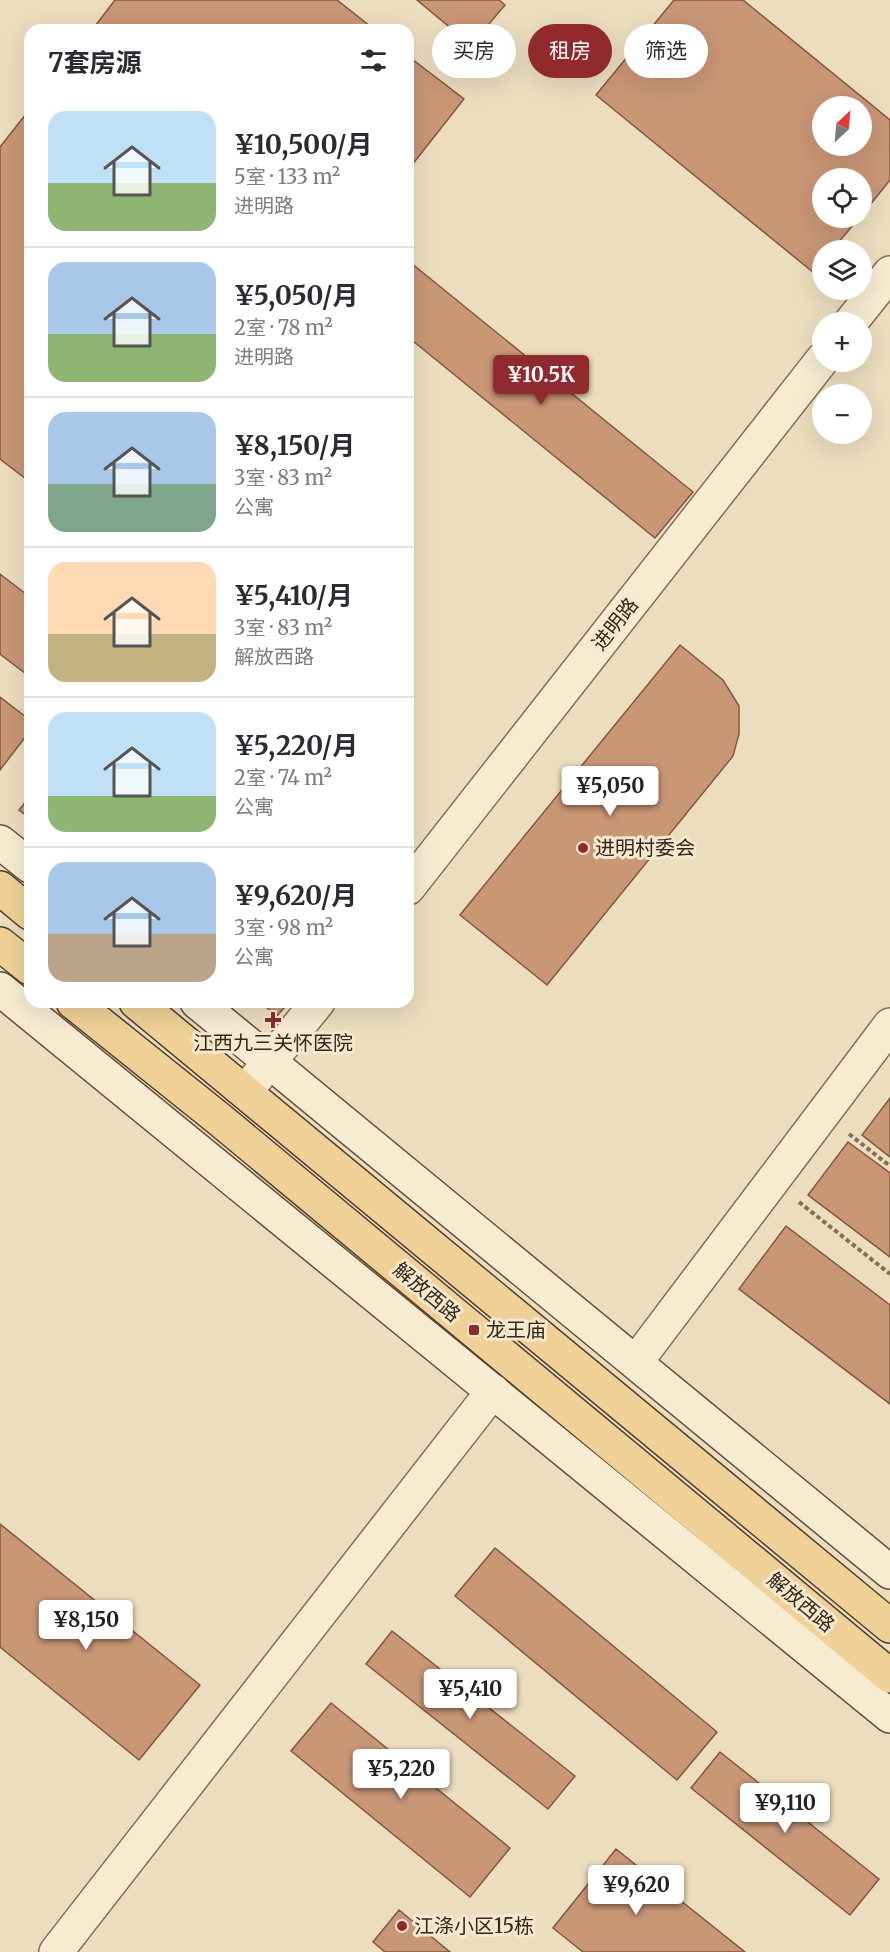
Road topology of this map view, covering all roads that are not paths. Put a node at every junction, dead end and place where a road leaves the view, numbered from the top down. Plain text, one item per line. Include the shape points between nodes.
1 (890, 273) edge
2 (859, 312) edge
3 (813, 372) edge
4 (0, 842) edge
5 (24, 861) edge
6 (414, 880) edge
7 (0, 888) edge
8 (24, 908) edge
9 (0, 944) edge
10 (24, 963) edge
11 (0, 989) edge
12 (80, 1008) edge
13 (143, 1008) edge
14 (204, 1008) edge
15 (313, 1008) edge
16 (890, 1025) edge
17 (271, 1062) junction
18 (245, 1092) junction
19 (636, 1362) junction
20 (493, 1391) junction
21 (890, 1572) edge
22 (890, 1626) edge
23 (890, 1676) edge
24 (890, 1716) edge
25 (56, 1952) edge

1 - 2 main road
3 - 6 main road, 进明路
4 - 5 main road
7 - 8 main road
9 - 10 main road
11 - 20 main road
12 - 23 main road, 解放西路
13 - 18 main road, 解放西路
14 - 17 main road
15 - 17 main road
16 - 19 main road
17 - 18 main road
17 - 19 main road
18 - 22 main road, 解放西路
19 - 21 main road
20 - 24 main road
20 - 25 main road

